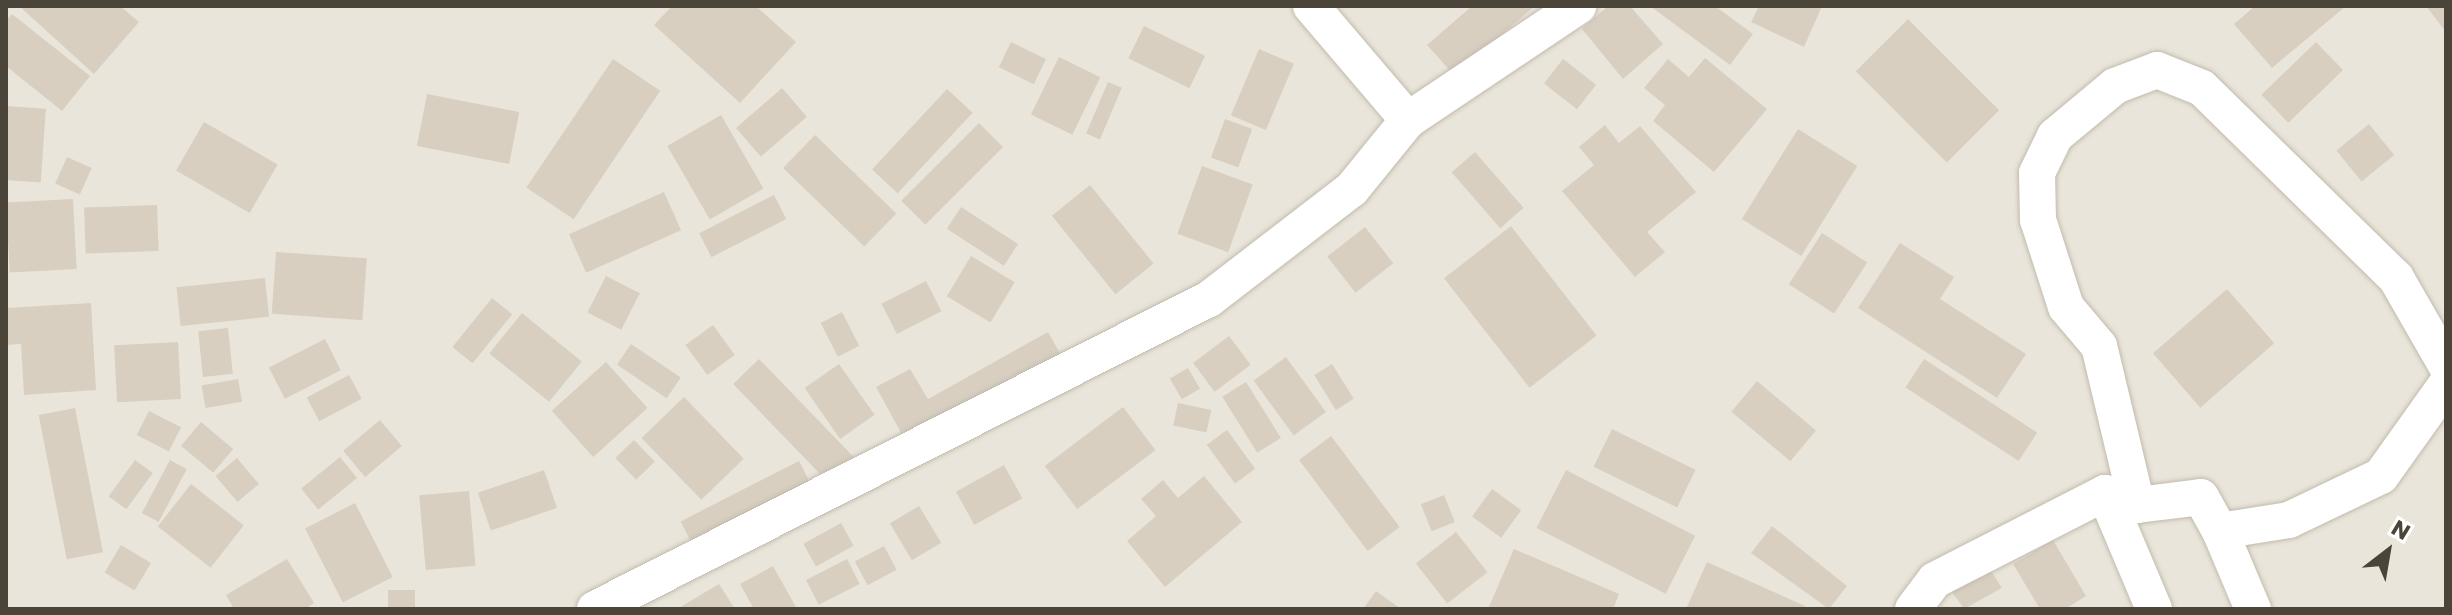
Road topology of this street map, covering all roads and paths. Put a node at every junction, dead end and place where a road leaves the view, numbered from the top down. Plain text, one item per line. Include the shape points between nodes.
1 (1311, 6) edge
2 (1578, 6) edge
3 (1408, 120) junction
4 (2446, 365) edge
5 (2446, 385) edge
6 (2121, 499) junction
7 (2220, 531) junction
8 (595, 609) edge
9 (1913, 609) edge
10 (2154, 609) edge
11 (2253, 609) edge

1 - 3 street
2 - 3 street
3 - 8 street via 1352,189 1209,299
4 - 6 street via 2396,278 2202,88 2157,70 2115,86 2055,136 2037,173 2038,220 2066,307 2099,346
5 - 7 street via 2381,476 2289,520
6 - 7 street via 2201,497
6 - 9 street via 1935,580
6 - 10 street
7 - 11 street

